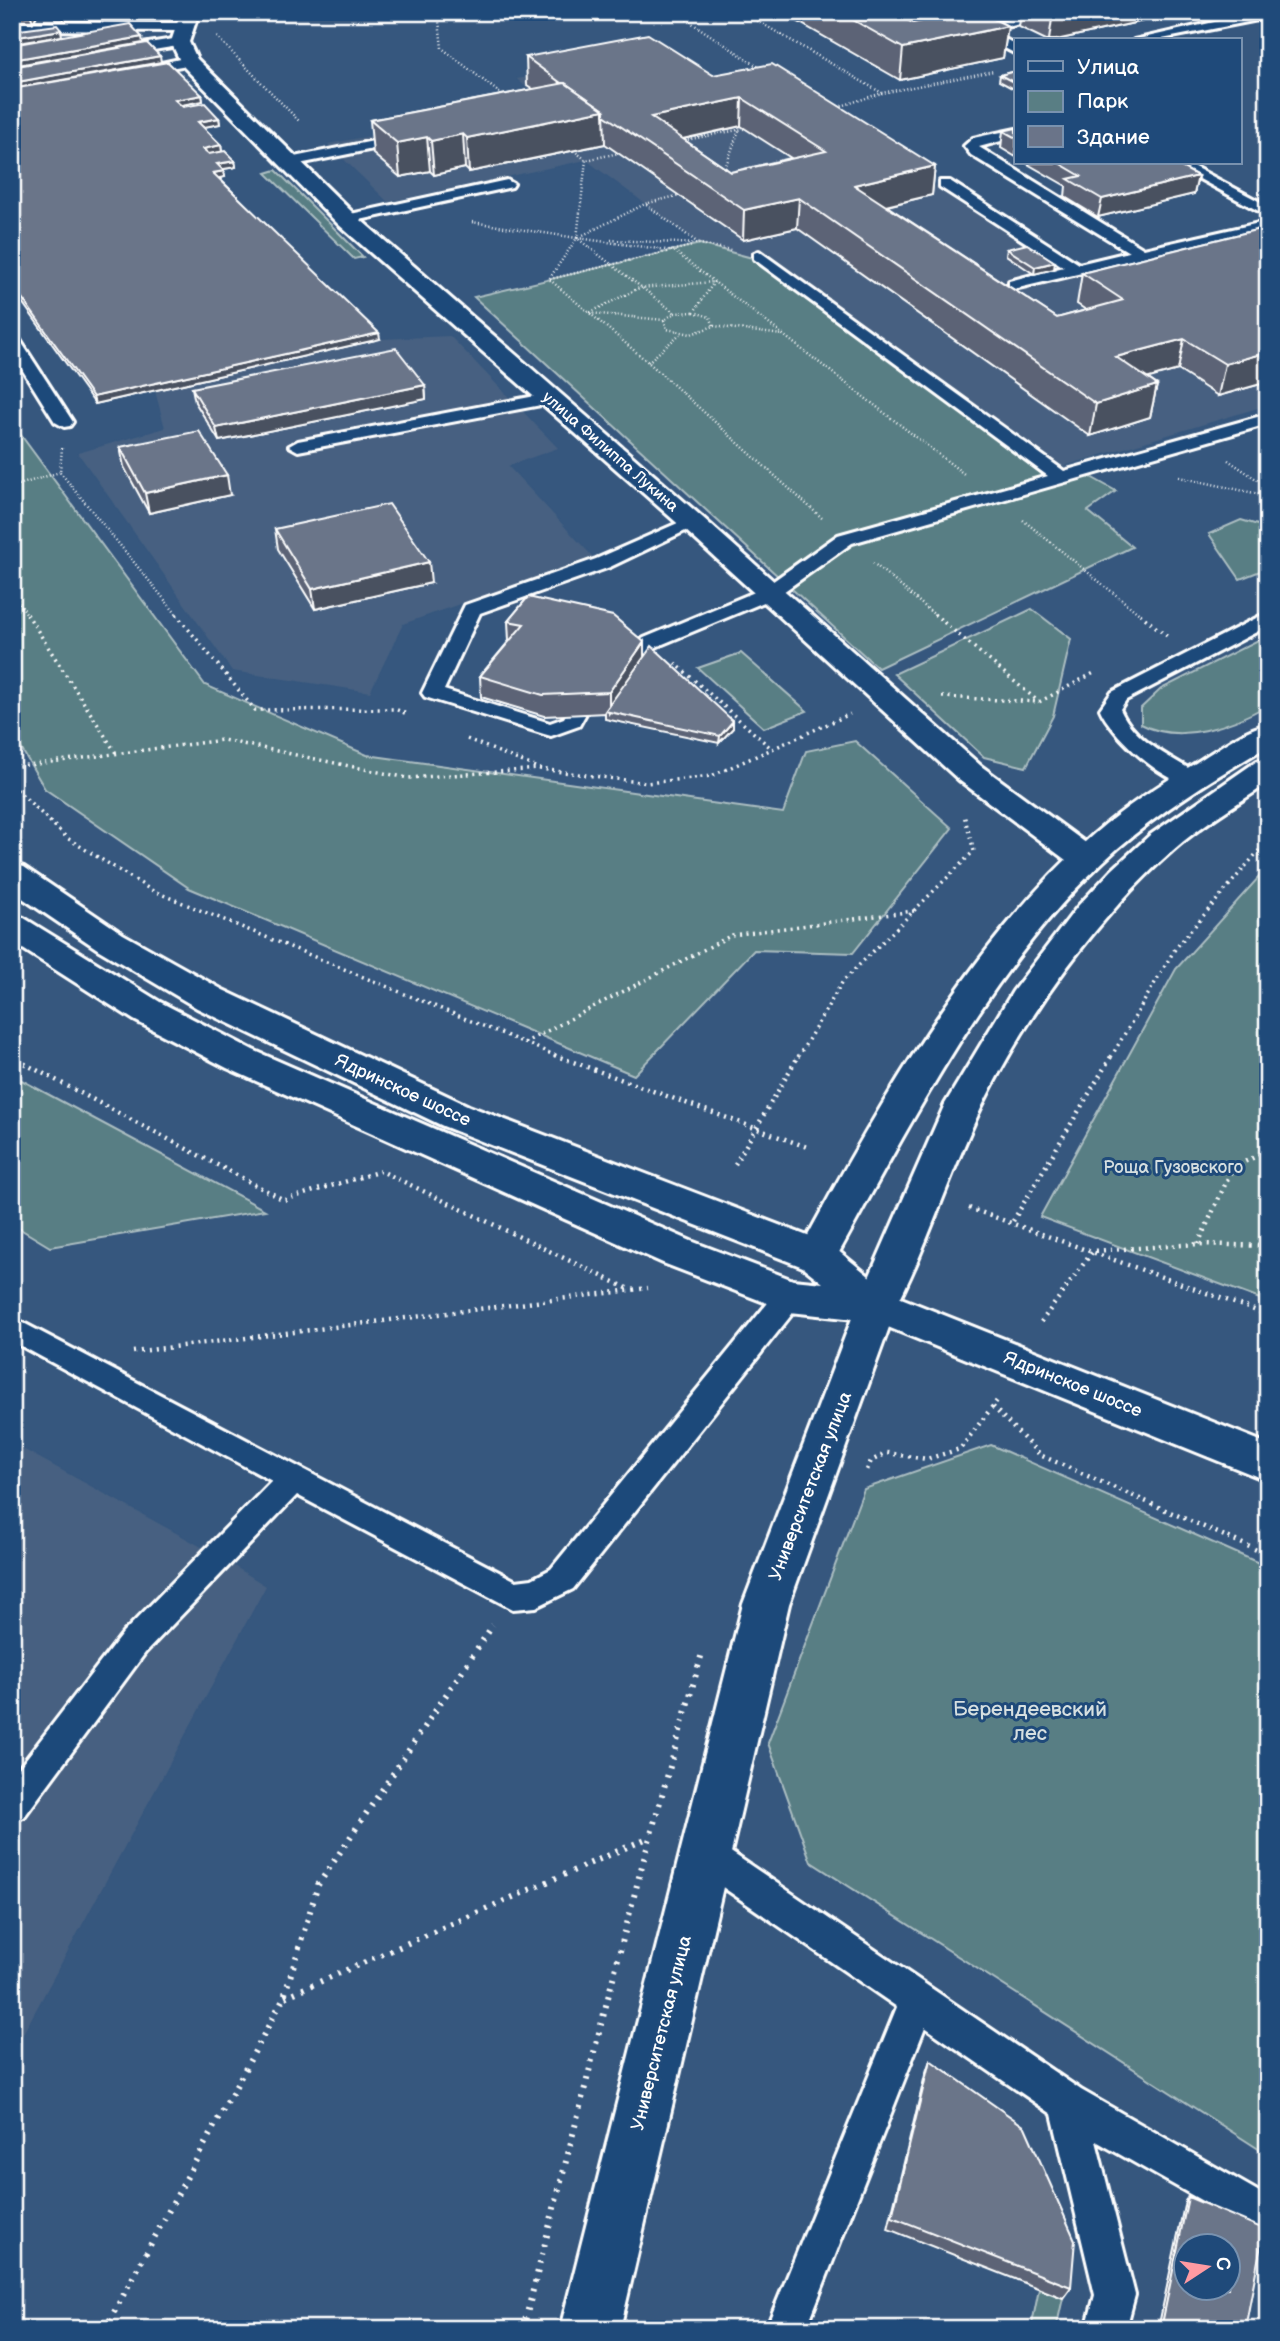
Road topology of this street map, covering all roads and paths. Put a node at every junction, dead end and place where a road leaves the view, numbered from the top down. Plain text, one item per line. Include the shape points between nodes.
1 (58, 12) edge
2 (119, 12) edge
3 (438, 12) edge
4 (675, 12) edge
5 (742, 12) edge
6 (946, 12) edge
7 (1063, 12) edge
8 (1267, 13) edge
9 (50, 25) junction
10 (12, 26) edge
11 (112, 26) junction
12 (980, 30) junction
13 (185, 35) edge
14 (956, 35) edge
15 (1149, 38) edge
16 (62, 40) edge
17 (1014, 49) edge
18 (102, 55) edge
19 (1003, 69) dead end
20 (121, 73) edge
21 (768, 73) edge
22 (882, 93) junction
23 (506, 98) edge
24 (825, 111) edge
25 (752, 127) edge
26 (739, 129) junction
27 (1014, 133) edge
28 (422, 135) edge
29 (675, 142) edge
30 (566, 145) edge
31 (624, 152) edge
32 (586, 160) junction
33 (289, 162) junction
34 (1179, 164) edge
35 (722, 174) edge
36 (507, 184) edge
37 (945, 184) dead end
38 (685, 194) edge
39 (645, 204) junction
40 (1268, 212) edge
41 (346, 219) junction
42 (1268, 225) edge
43 (577, 238) junction
44 (700, 244) junction
45 (674, 251) junction
46 (1142, 254) junction
47 (759, 256) joint
48 (1077, 269) junction
49 (549, 279) junction
50 (715, 282) junction
51 (1014, 284) dead end
52 (694, 312) junction
53 (589, 313) junction
54 (664, 320) junction
55 (714, 326) junction
56 (680, 334) junction
57 (783, 335) junction
58 (12, 340) edge
59 (648, 362) junction
60 (551, 398) junction
61 (1268, 419) edge
62 (64, 422) joint
63 (298, 446) dead end
64 (1116, 463) junction
65 (60, 472) junction
66 (1061, 477) junction
67 (12, 487) edge
68 (1268, 496) edge
69 (994, 497) junction
70 (692, 523) junction
71 (845, 539) junction
72 (12, 591) edge
73 (769, 593) junction
74 (1268, 618) edge
75 (1179, 630) dead end
76 (1167, 635) junction
77 (651, 642) junction
78 (1155, 642) dead end
79 (1097, 672) dead end
80 (931, 696) dead end
81 (1039, 702) junction
82 (857, 711) dead end
83 (419, 719) dead end
84 (1268, 733) edge
85 (455, 734) dead end
86 (772, 749) junction
87 (116, 753) junction
88 (12, 767) edge
89 (1268, 768) edge
90 (540, 769) junction
91 (1190, 779) junction
92 (12, 785) edge
93 (1222, 798) junction
94 (1268, 840) edge
95 (974, 851) dead end
96 (1086, 859) junction
97 (12, 874) edge
98 (1124, 878) junction
99 (914, 911) junction
100 (12, 926) edge
101 (523, 1044) junction
102 (12, 1056) edge
103 (757, 1131) junction
104 (807, 1147) dead end
105 (1268, 1152) edge
106 (735, 1164) dead end
107 (969, 1208) dead end
108 (1013, 1221) junction
109 (1198, 1244) junction
110 (1268, 1247) edge
111 (1093, 1251) junction
112 (817, 1256) junction
113 (627, 1288) junction
114 (648, 1288) dead end
115 (790, 1296) junction
116 (877, 1305) junction
117 (1268, 1315) edge
118 (1041, 1321) dead end
119 (12, 1328) edge
120 (73, 1359) junction
121 (1001, 1395) dead end
122 (993, 1407) junction
123 (1268, 1463) edge
124 (865, 1473) dead end
125 (295, 1477) junction
126 (1268, 1555) edge
127 (513, 1595) junction
128 (705, 1643) dead end
129 (12, 1805) edge
130 (650, 1837) junction
131 (704, 1853) junction
132 (284, 1997) junction
133 (917, 2002) junction
134 (1068, 2103) junction
135 (1268, 2219) edge
136 (105, 2329) edge
137 (523, 2329) edge
138 (590, 2329) edge
139 (786, 2329) edge
140 (1106, 2329) edge

1 - 9 lane
2 - 11 lane
3 - 23 path via 442,48
4 - 21 path
5 - 22 path
6 - 12 lane
7 - 12 lane
8 - 15 lane
9 - 10 lane
9 - 11 lane
11 - 13 lane
11 - 16 lane
12 - 14 lane
12 - 17 lane
13 - 18 lane
13 - 20 lane
13 - 33 main road, улица Филиппа Лукина
19 - 22 path
22 - 24 path
25 - 26 path
26 - 29 path
26 - 35 path
27 - 46 lane via 971,146
28 - 33 lane
30 - 32 path
31 - 32 path
32 - 43 path
33 - 41 main road, улица Филиппа Лукина
34 - 40 lane
36 - 41 lane
37 - 48 lane
38 - 39 path
39 - 43 path
39 - 44 path
41 - 60 main road, улица Филиппа Лукина
42 - 46 lane
43 - 44 path
43 - 45 path
43 - 49 path
44 - 45 path
44 - 47 path
45 - 49 path
45 - 50 path
46 - 48 lane
47 - 66 lane
48 - 51 lane
49 - 53 path
50 - 52 path
50 - 53 path via 639,288
50 - 57 path
52 - 54 path via 675,313
52 - 55 path via 710,317
53 - 54 path
53 - 59 path
54 - 56 path via 667,329
55 - 56 path via 703,333
55 - 57 path
56 - 59 path
57 - 69 path
58 - 62 lane
59 - 71 path
60 - 63 lane
60 - 70 main road, улица Филиппа Лукина
61 - 64 lane
62 - 65 path
64 - 66 lane
64 - 68 path
65 - 67 path
65 - 83 path via 255,710 395,709
66 - 69 lane
69 - 71 lane
69 - 76 path
70 - 73 main road, улица Филиппа Лукина
70 - 77 lane via 603,563 472,610 432,693 551,730 572,722 597,675
71 - 73 lane
71 - 81 path
72 - 87 path
73 - 77 lane
73 - 96 main road, улица Филиппа Лукина via 970,773
74 - 91 lane via 1119,696 1110,709 1113,722 1125,734
75 - 76 path
76 - 78 path
77 - 86 path
79 - 81 path
80 - 81 path
82 - 86 path
84 - 91 main road
85 - 90 path
86 - 90 path via 711,776 647,783
87 - 88 path
87 - 90 path via 223,740 408,778
89 - 93 main road, Университетская улица
91 - 93 main road
91 - 96 main road
92 - 101 path via 67,838 151,890
93 - 98 main road, Университетская улица via 1162,842
94 - 108 path via 1175,949
95 - 99 path
96 - 98 main road, улица Филиппа Лукина
96 - 112 main road via 1037,912 979,988 896,1118
97 - 112 main road, Ядринское шоссе via 111,942 235,1011 456,1116
98 - 116 main road, Университетская улица via 1090,914 1026,1000 964,1104
99 - 101 path via 732,935
99 - 103 path via 843,981
100 - 115 main road, Ядринское шоссе via 147,1011 240,1059 677,1252
101 - 103 path
102 - 113 path via 284,1200 381,1171
103 - 104 path
103 - 106 path
105 - 109 path via 1233,1167
107 - 108 path
108 - 111 path
109 - 110 path
109 - 111 path
111 - 117 path
111 - 118 path
112 - 115 main road
112 - 116 main road, Ядринское шоссе
113 - 114 path
113 - 120 path
115 - 116 main road, Ядринское шоссе
115 - 127 lane via 562,1579 536,1593
116 - 123 main road, Ядринское шоссе
116 - 131 main road, Университетская улица via 765,1604
119 - 120 lane
120 - 125 lane
121 - 122 path
122 - 124 path via 960,1448 927,1460 887,1453 871,1461
122 - 126 path via 1040,1455
125 - 127 lane
125 - 129 lane via 134,1643
127 - 132 path via 318,1885
128 - 130 path
130 - 132 path
130 - 137 path
131 - 133 lane
131 - 138 main road, Университетская улица
132 - 136 path
133 - 134 lane
133 - 139 lane
134 - 135 lane
134 - 140 lane via 1115,2295

